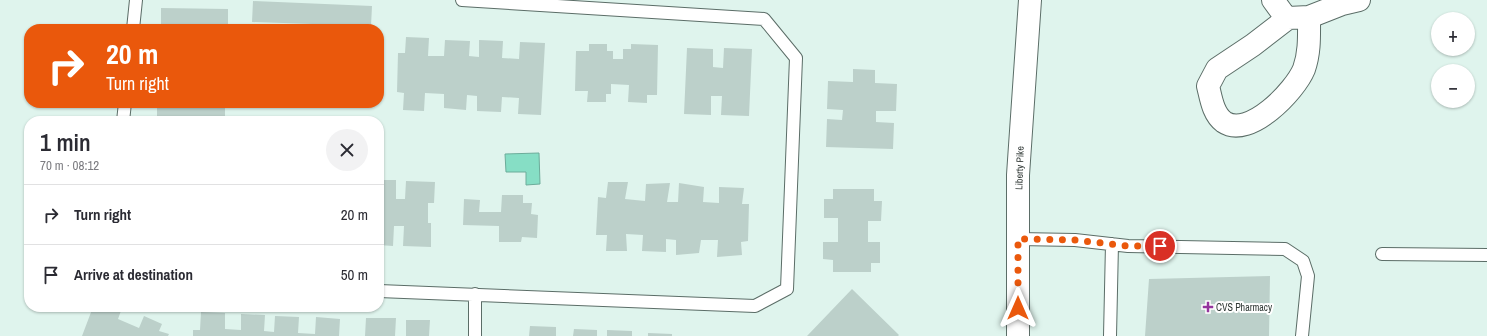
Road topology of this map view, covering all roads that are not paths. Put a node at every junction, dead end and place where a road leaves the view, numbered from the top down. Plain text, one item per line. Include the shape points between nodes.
1 (136, 0) edge
2 (462, 0) edge
3 (1030, 0) edge
4 (1273, 0) edge
5 (1359, 0) edge
6 (1299, 18) junction
7 (134, 24) edge
8 (1018, 239) junction
9 (1112, 244) junction
10 (1382, 254) dead end
11 (1487, 256) edge
12 (384, 291) edge
13 (475, 294) junction
14 (475, 336) edge
15 (1018, 336) edge
16 (1110, 336) edge
17 (1302, 336) edge

1 - 7 lane
2 - 13 lane via 764,20 796,58 787,289 755,306
3 - 8 street, Liberty Pike via 1018,175
4 - 6 street via 1284,15
5 - 6 street
6 - 6 street via 1309,46 1303,70 1288,92 1261,117 1240,126 1224,122 1213,108 1208,86 1217,69
8 - 9 lane via 1075,240
8 - 15 street, Liberty Pike
9 - 16 lane
9 - 17 lane via 1285,249 1303,261 1308,276
10 - 11 lane
12 - 13 lane
13 - 14 lane

